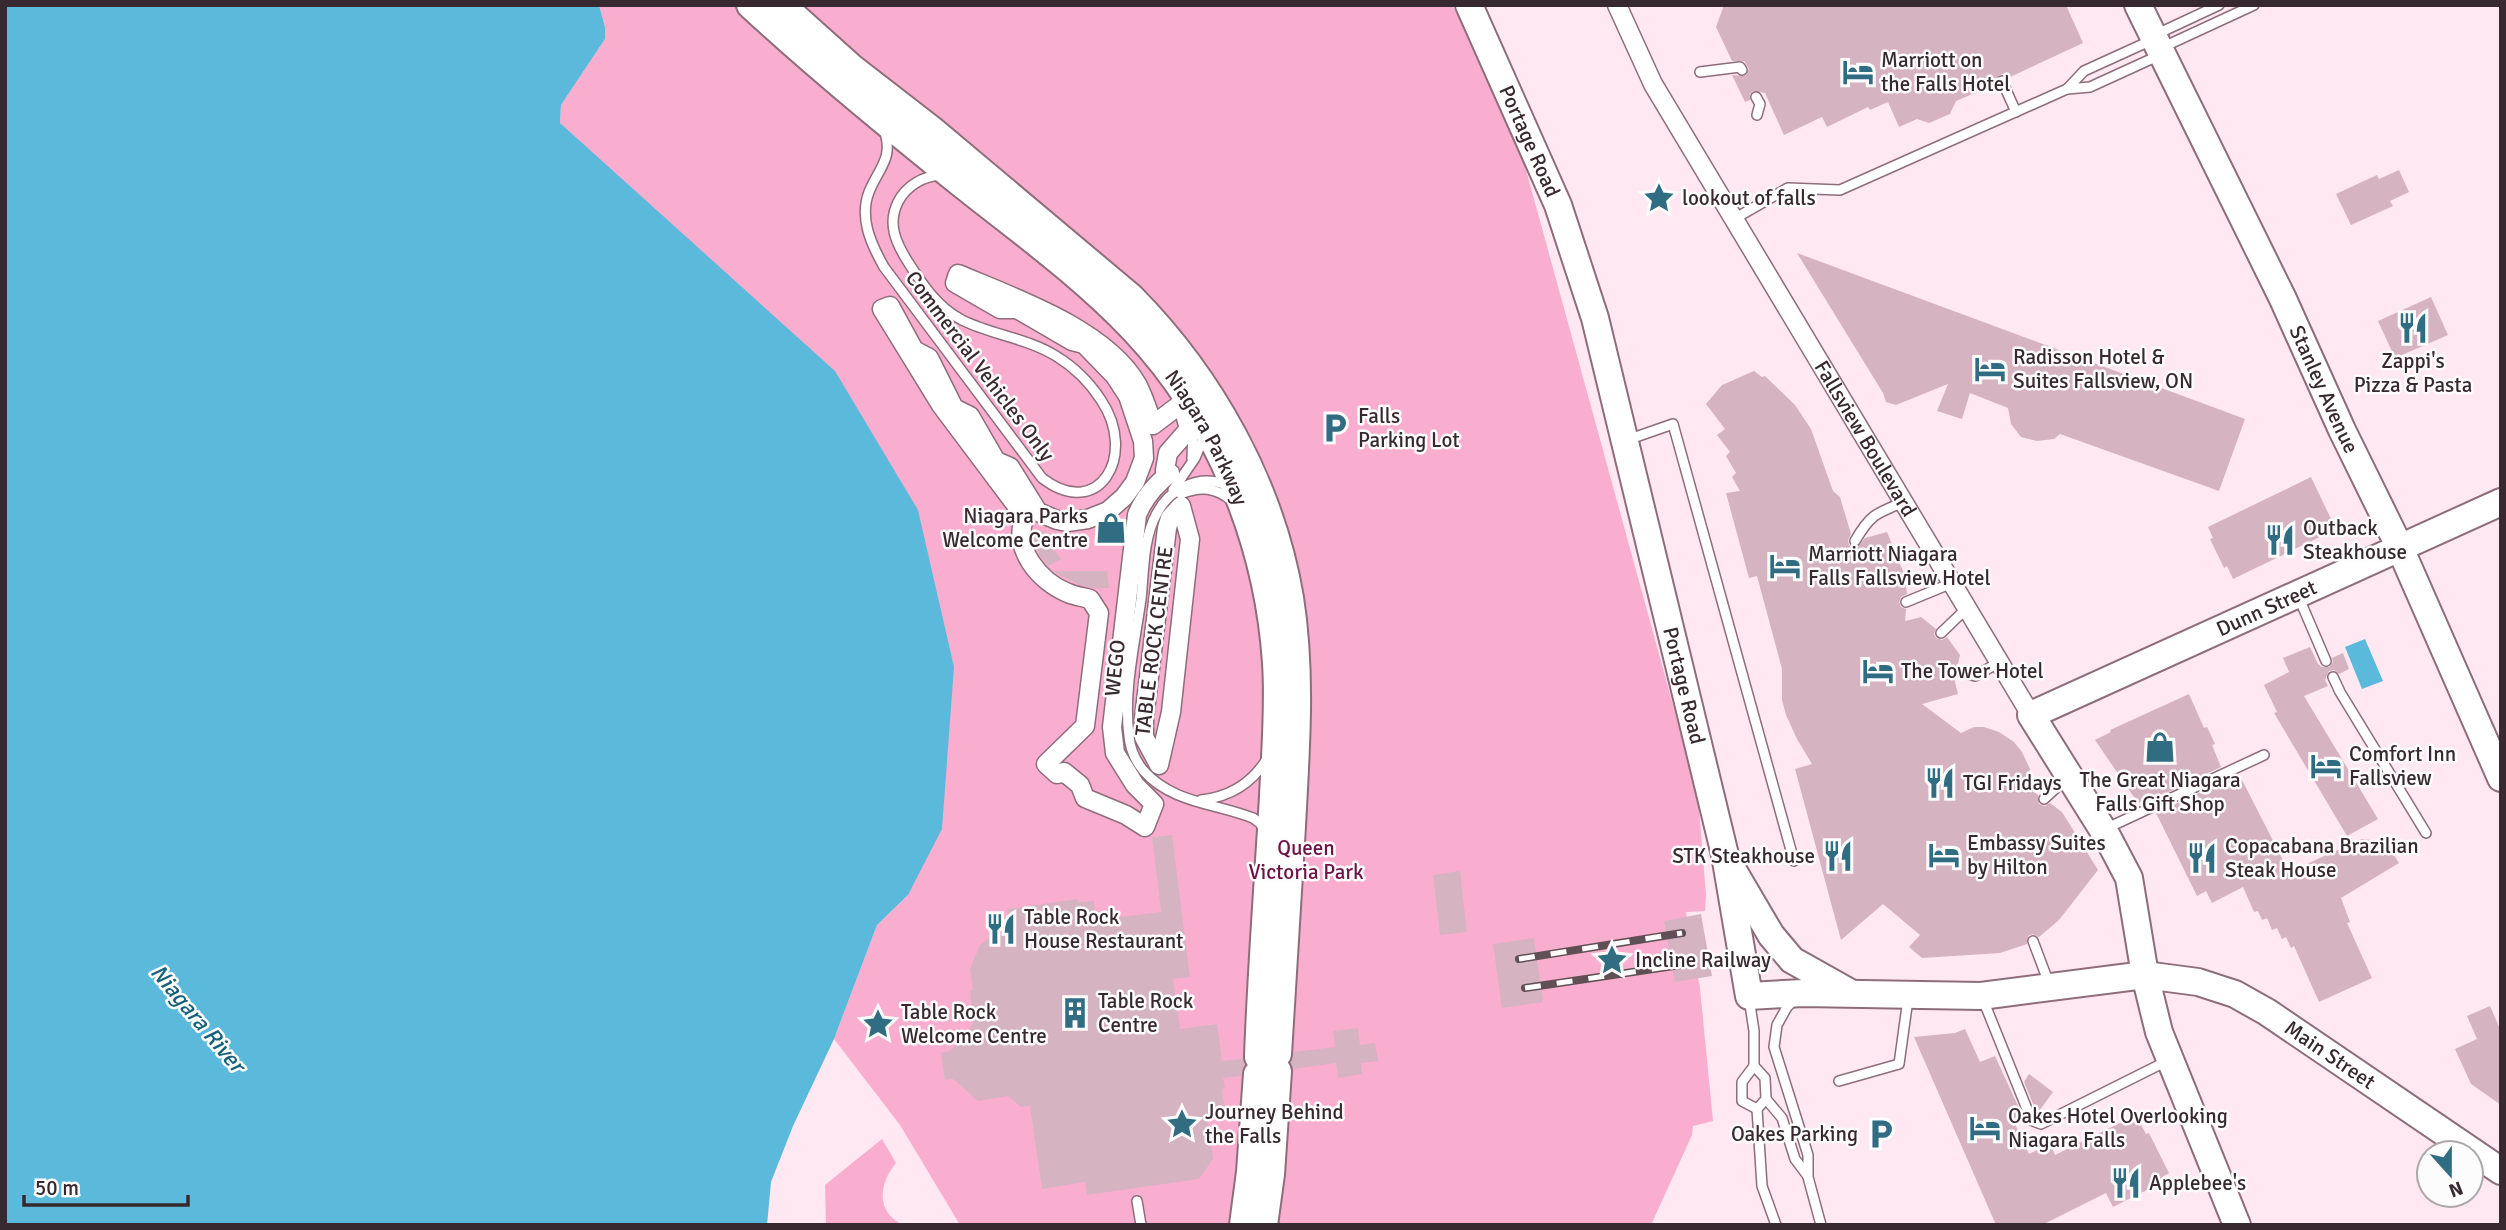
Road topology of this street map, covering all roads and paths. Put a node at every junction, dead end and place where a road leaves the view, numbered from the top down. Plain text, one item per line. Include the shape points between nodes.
1 (750, 5) edge
2 (782, 5) edge
3 (1469, 5) edge
4 (1617, 5) edge
5 (2138, 5) edge
6 (2219, 5) edge
7 (2254, 5) edge
8 (2157, 44) junction
9 (1742, 70) dead end
10 (1700, 72) dead end
11 (2002, 81) dead end
12 (2067, 89) junction
13 (1756, 97) dead end
14 (2016, 112) junction
15 (1757, 115) dead end
16 (876, 116) junction
17 (969, 190) junction
18 (1734, 219) junction
19 (1192, 386) junction
20 (1206, 430) junction
21 (1624, 441) junction
22 (1184, 474) junction
23 (1238, 494) junction
24 (1903, 502) junction
25 (2501, 502) edge
26 (1181, 506) joint
27 (1159, 509) junction
28 (1259, 522) junction
29 (1855, 541) dead end
30 (2400, 548) junction
31 (1952, 583) junction
32 (2298, 595) junction
33 (1906, 603) dead end
34 (1966, 608) junction
35 (1941, 633) dead end
36 (2326, 661) dead end
37 (1998, 663) junction
38 (1956, 671) dead end
39 (2333, 677) dead end
40 (2031, 715) junction
41 (1276, 724) junction
42 (2264, 755) dead end
43 (1046, 764) joint
44 (2069, 776) junction
45 (2501, 778) edge
46 (2044, 799) dead end
47 (1195, 800) junction
48 (1242, 813) junction
49 (1282, 815) junction
50 (2103, 830) junction
51 (2426, 833) dead end
52 (1725, 855) junction
53 (1269, 857) junction
54 (1794, 860) dead end
55 (2033, 942) dead end
56 (2146, 975) junction
57 (2050, 987) junction
58 (1803, 993) junction
59 (1851, 993) junction
60 (1909, 994) junction
61 (1749, 996) junction
62 (1981, 996) junction
63 (2169, 1060) junction
64 (1268, 1064) junction
65 (1754, 1066) junction
66 (1839, 1081) dead end
67 (1766, 1099) junction
68 (1757, 1109) junction
69 (2501, 1171) edge
70 (1808, 1177) junction
71 (1137, 1201) dead end
72 (1141, 1225) edge
73 (1243, 1225) edge
74 (1264, 1225) edge
75 (1776, 1225) edge
76 (1821, 1225) edge
77 (2237, 1225) edge

1 - 16 main road, Niagara Parkway
2 - 19 main road, Niagara Parkway via 859,74 1112,279 1173,342
3 - 21 main road, Portage Road via 1558,205 1595,318
4 - 18 street, Fallsview Boulevard via 1653,84
5 - 8 main road, Stanley Avenue
6 - 8 lane
7 - 8 lane
8 - 12 lane via 2084,71
8 - 12 lane via 2090,87
8 - 30 main road, Stanley Avenue
9 - 10 lane
11 - 14 lane
12 - 14 lane
13 - 15 lane via 1760,104
14 - 18 lane via 1840,190 1788,188
16 - 17 main road, Niagara Parkway
16 - 17 lane, Commercial Vehicles Only via 885,131 887,156 869,191 865,216 884,267 1042,478 1062,489 1094,487 1111,470 1117,442 1113,423 1091,387 1076,370 1039,346 961,320 946,309 897,244 894,212 917,182 929,176 948,176
17 - 19 main road, Niagara Parkway via 1096,293
18 - 24 street, Fallsview Boulevard
19 - 20 main road, Niagara Parkway
19 - 22 lane via 1192,457
19 - 28 main road, Niagara Parkway via 1227,424
20 - 22 lane
20 - 23 main road, Niagara Parkway
21 - 52 main road, Portage Road
21 - 54 lane via 1673,424
22 - 27 lane, WEGO
23 - 27 lane via 1216,481 1197,482 1171,494
23 - 28 main road, Niagara Parkway
24 - 29 lane via 1876,513
24 - 31 street, Fallsview Boulevard
25 - 30 main road, Dunn Street
26 - 26 street, TABLE ROCK CENTRE via 1190,539 1171,712 1159,765 1144,737 1144,718 1167,527
27 - 28 lane via 1183,493 1212,489
27 - 47 lane, WEGO via 1146,554 1130,686 1129,738 1135,758 1152,780 1165,790
28 - 41 main road, Niagara Parkway via 1276,661
28 - 49 main road, Niagara Parkway via 1289,596 1295,650 1297,724
30 - 32 main road, Dunn Street
30 - 45 main road, Stanley Avenue
31 - 33 lane
31 - 34 street, Fallsview Boulevard
32 - 36 lane
32 - 40 main road, Dunn Street
34 - 35 lane
34 - 37 street, Fallsview Boulevard
37 - 38 lane via 1975,676
37 - 40 street, Fallsview Boulevard
39 - 51 lane
40 - 44 main road, Fallsview Boulevard
41 - 47 lane via 1266,761 1257,773 1229,793
41 - 49 main road, Niagara Parkway
42 - 50 lane
43 - 43 street via 1085,726 1099,613 1090,598 1057,587 1029,561 1019,534 1025,517 941,405 882,309 890,306 914,350 929,358 954,408 970,416 996,461 1010,467 1038,512 1067,522 1088,519 1116,505 1139,474 1143,441 1128,396 1084,344 1017,309 1000,309 955,283 958,274 1016,298 1097,342 1136,382 1153,425 1182,404 1188,419 1189,429 1168,453 1165,470 1170,472 1151,490 1137,515 1112,727 1115,752 1135,785 1154,804 1144,827 1086,799 1073,778 1064,772 1057,774
44 - 46 lane
44 - 50 main road, Fallsview Boulevard
47 - 48 lane, WEGO
48 - 49 lane
48 - 53 lane, WEGO via 1265,831
49 - 53 main road, Niagara Parkway
49 - 64 main road, Niagara Parkway
50 - 56 main road, Fallsview Boulevard via 2129,878
52 - 59 main road via 1771,935 1792,960
52 - 61 main road, Portage Road
53 - 64 main road, Niagara Parkway
55 - 57 lane
56 - 57 main road
56 - 63 main road, Fallsview Boulevard
56 - 69 main road, Main Street via 2198,982 2246,1000
57 - 62 main road
58 - 59 main road
58 - 61 main road
58 - 70 lane via 1787,1007 1777,1025 1774,1047 1808,1154
59 - 60 main road
60 - 62 main road
60 - 66 lane via 1899,1064
61 - 65 lane
62 - 63 lane via 2029,1114 2041,1124
63 - 77 main road, Fallsview Boulevard
64 - 73 main road, Niagara Parkway
64 - 74 main road, Niagara Parkway via 1271,1174
65 - 67 lane via 1765,1079
65 - 68 lane via 1742,1082 1742,1101
67 - 68 lane
67 - 70 lane via 1782,1118 1795,1159
68 - 75 lane via 1762,1186
70 - 76 lane
71 - 72 lane

